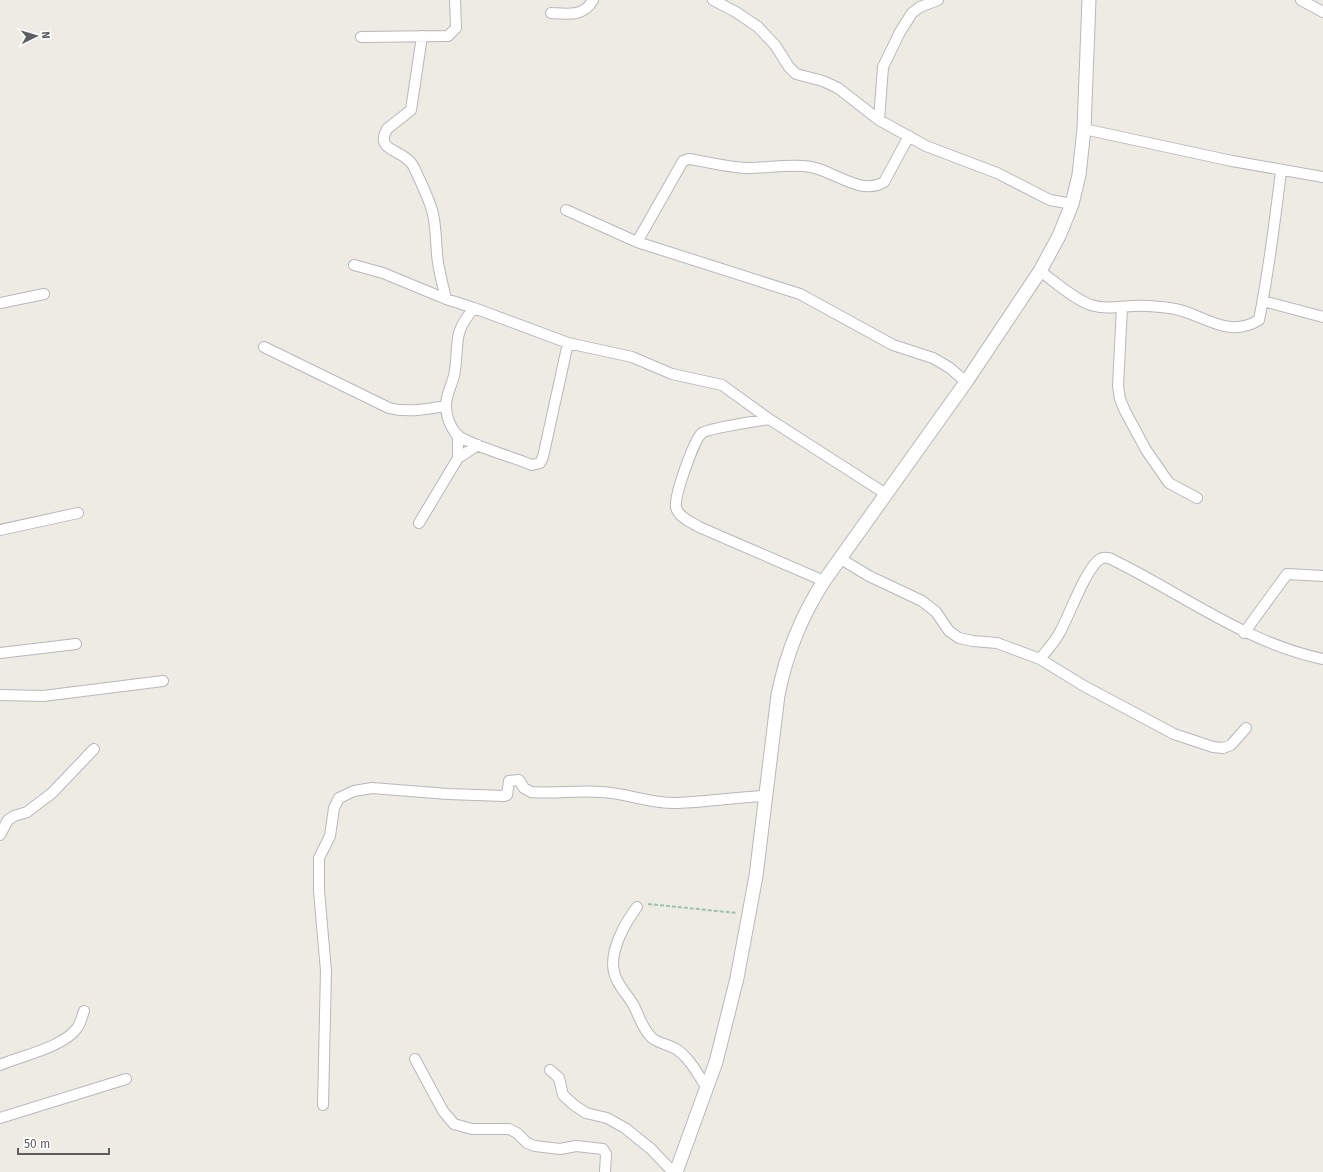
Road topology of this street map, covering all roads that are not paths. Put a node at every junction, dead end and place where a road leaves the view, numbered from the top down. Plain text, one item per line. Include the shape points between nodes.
1 (455, 0) edge
2 (593, 0) edge
3 (713, 0) edge
4 (938, 0) edge
5 (1089, 0) edge
6 (1301, 0) edge
7 (1323, 12) edge
8 (551, 14) dead end
9 (422, 36) junction
10 (361, 37) dead end
11 (879, 120) junction
12 (1084, 129) junction
13 (909, 136) junction
14 (1280, 171) junction
15 (1323, 177) edge
16 (1072, 204) junction
17 (566, 210) dead end
18 (637, 242) junction
19 (354, 265) dead end
20 (1040, 271) junction
21 (44, 294) dead end
22 (446, 299) junction
23 (1262, 301) junction
24 (0, 303) edge
25 (1122, 307) junction
26 (474, 308) junction
27 (1323, 317) edge
28 (568, 343) junction
29 (264, 348) dead end
30 (966, 382) junction
31 (446, 406) junction
32 (769, 419) junction
33 (458, 435) junction
34 (478, 445) junction
35 (458, 458) junction
36 (886, 494) junction
37 (1197, 498) dead end
38 (78, 513) dead end
39 (419, 523) dead end
40 (0, 530) edge
41 (841, 559) junction
42 (1323, 576) edge
43 (824, 581) junction
44 (1244, 633) junction
45 (76, 644) dead end
46 (0, 653) edge
47 (1040, 659) junction
48 (1323, 659) edge
49 (163, 681) dead end
50 (0, 695) edge
51 (1246, 728) dead end
52 (94, 749) dead end
53 (766, 796) junction
54 (0, 835) edge
55 (637, 908) road end
56 (84, 1011) dead end
57 (415, 1059) dead end
58 (0, 1066) edge
59 (550, 1070) dead end
60 (126, 1079) dead end
61 (707, 1088) junction
62 (323, 1105) dead end
63 (0, 1118) edge
64 (605, 1172) edge
65 (673, 1172) edge
66 (676, 1172) edge

1 - 9 street via 456,24 452,34
2 - 8 street via 585,10 575,14
3 - 11 street via 758,27 775,45 792,71 838,88
4 - 11 street via 912,13 900,32 883,67
5 - 12 street
6 - 7 street
9 - 10 street
9 - 22 street via 411,110 387,129 384,133 384,144 408,159 417,173 433,212 438,261
11 - 13 street
12 - 14 street
12 - 16 street via 1079,175
13 - 16 street via 926,146 997,173 1050,200
13 - 18 street via 884,182 870,187 810,167 749,168 689,159 683,161
14 - 15 street
14 - 23 street via 1269,267
16 - 20 street via 1059,236
17 - 18 street
18 - 30 street via 800,294 893,346 933,358
19 - 22 street via 383,273
20 - 25 street via 1089,304 1101,308
20 - 30 street
21 - 24 street
22 - 26 street
23 - 25 street via 1259,320 1250,325 1234,328 1176,309 1140,305
23 - 27 street
25 - 37 street via 1118,386 1120,399 1146,450 1169,483
26 - 28 street
26 - 31 street via 459,330 455,371
28 - 32 street via 632,357 672,374 722,385
28 - 34 street via 544,457 540,463 532,465
29 - 31 street via 389,408 411,411
30 - 36 street
31 - 33 street via 448,419
32 - 36 street
32 - 43 street via 703,432 695,441 688,460 676,508 681,516 698,527
33 - 34 street
33 - 35 street
34 - 35 street
35 - 39 street
36 - 41 street
38 - 40 street
41 - 43 street
41 - 47 street via 922,601 960,638 996,643
42 - 44 street via 1287,574
43 - 53 street via 809,604 781,679
44 - 47 street via 1167,588 1109,558 1104,558 1099,560 1088,576 1075,598 1060,634
44 - 48 street
45 - 46 street
47 - 51 street via 1084,686 1174,734 1223,748 1231,745
49 - 50 street via 43,696
52 - 54 street via 48,797 27,812 8,820
53 - 61 street via 737,978
53 - 62 street via 676,804 602,792 531,792 524,788 519,780 513,779 510,781 508,795 504,796 372,788 354,791 339,798 334,808 330,836 319,858 319,891 326,971
55 - 61 street via 620,935 613,971 652,1038 676,1049 686,1058
56 - 58 street via 77,1028 57,1044
57 - 64 street via 443,1111 454,1124 472,1129 509,1130 517,1133 526,1142 540,1147 560,1149 576,1146 603,1149 606,1154
59 - 65 street via 559,1078 563,1095 574,1105 586,1114 607,1118 625,1128 651,1149
60 - 63 street
61 - 66 street

